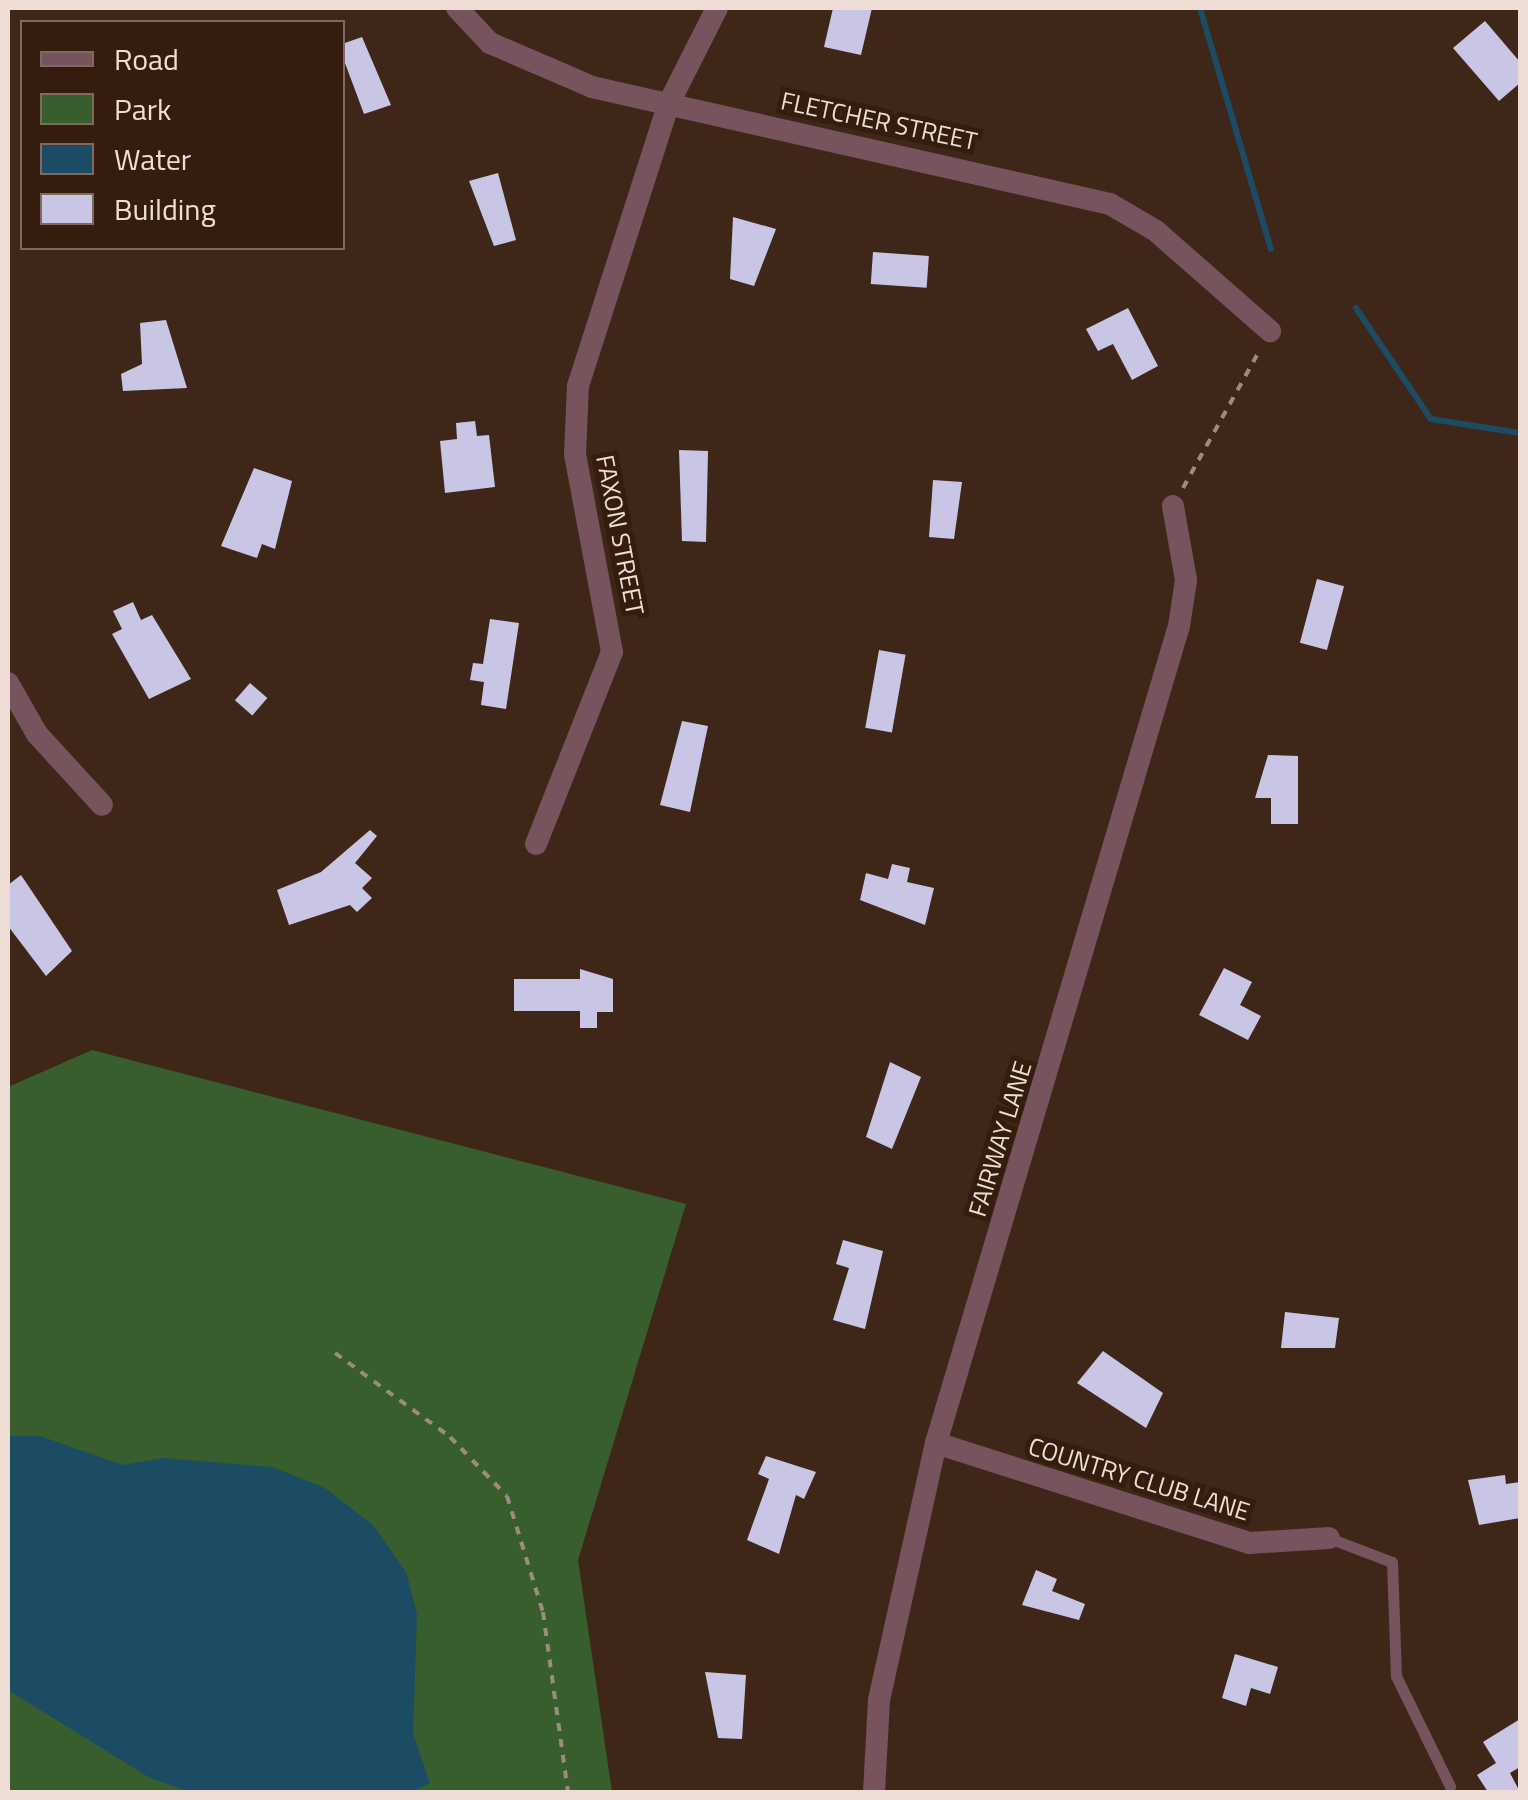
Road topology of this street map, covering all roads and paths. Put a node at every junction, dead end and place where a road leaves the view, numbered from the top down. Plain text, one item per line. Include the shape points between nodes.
1 (457, 8) edge
2 (717, 8) edge
3 (668, 105) junction
4 (1270, 331) joint
5 (1173, 506) joint
6 (8, 683) edge
7 (102, 805) dead end
8 (536, 844) dead end
9 (335, 1353) dead end
10 (936, 1442) junction
11 (1329, 1538) joint
12 (1450, 1786) dead end
13 (568, 1792) edge
14 (874, 1792) edge

1 - 3 street, FLETCHER STREET via 527,64
2 - 3 street, FAXON STREET
3 - 4 street, FLETCHER STREET via 1110,204 1156,231
3 - 8 street, FAXON STREET via 578,386 575,454 612,652
4 - 5 path
5 - 10 street, FAIRWAY LANE via 1186,580 1180,626
6 - 7 street via 37,734
9 - 13 path via 450,1437 507,1496 543,1612
10 - 11 street, COUNTRY CLUB LANE via 1249,1543
10 - 14 street, FAIRWAY LANE via 879,1700
11 - 12 lane via 1392,1562 1396,1676

